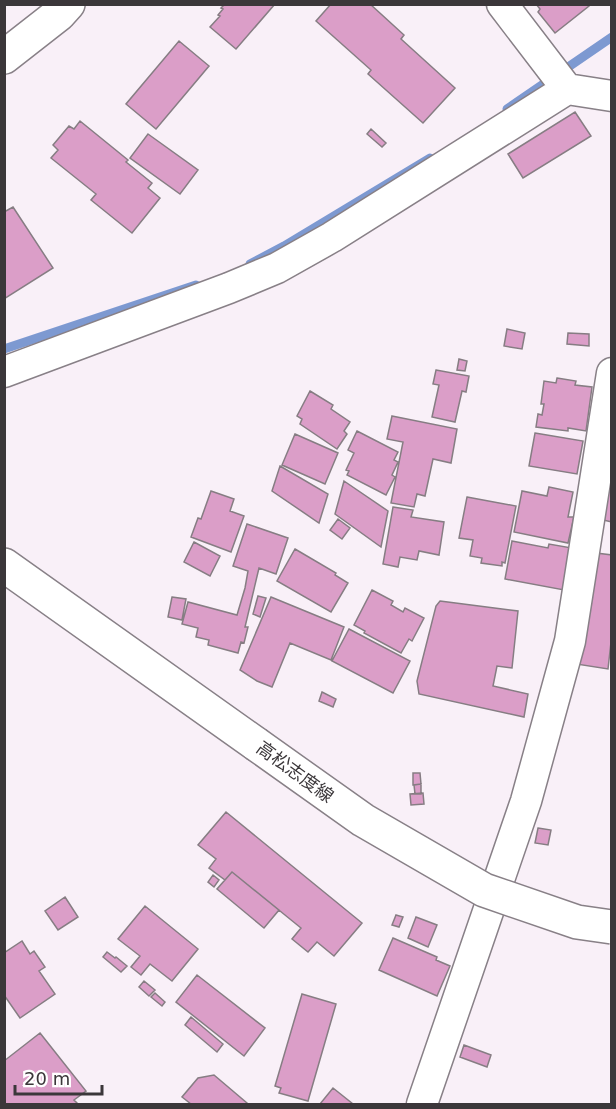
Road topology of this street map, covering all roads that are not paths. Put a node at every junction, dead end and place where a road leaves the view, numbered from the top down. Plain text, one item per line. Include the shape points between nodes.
1 (68, 4) edge
2 (502, 4) edge
3 (4, 57) edge
4 (567, 89) junction
5 (612, 96) edge
6 (4, 372) edge
7 (612, 373) edge
8 (4, 565) edge
9 (612, 927) edge
10 (422, 1104) edge

1 - 3 main road
2 - 4 street
4 - 5 street
4 - 6 street via 276,268
7 - 10 street via 570,641 526,801
8 - 9 main road, 高松志度線, bridge via 363,820 484,890 577,922

